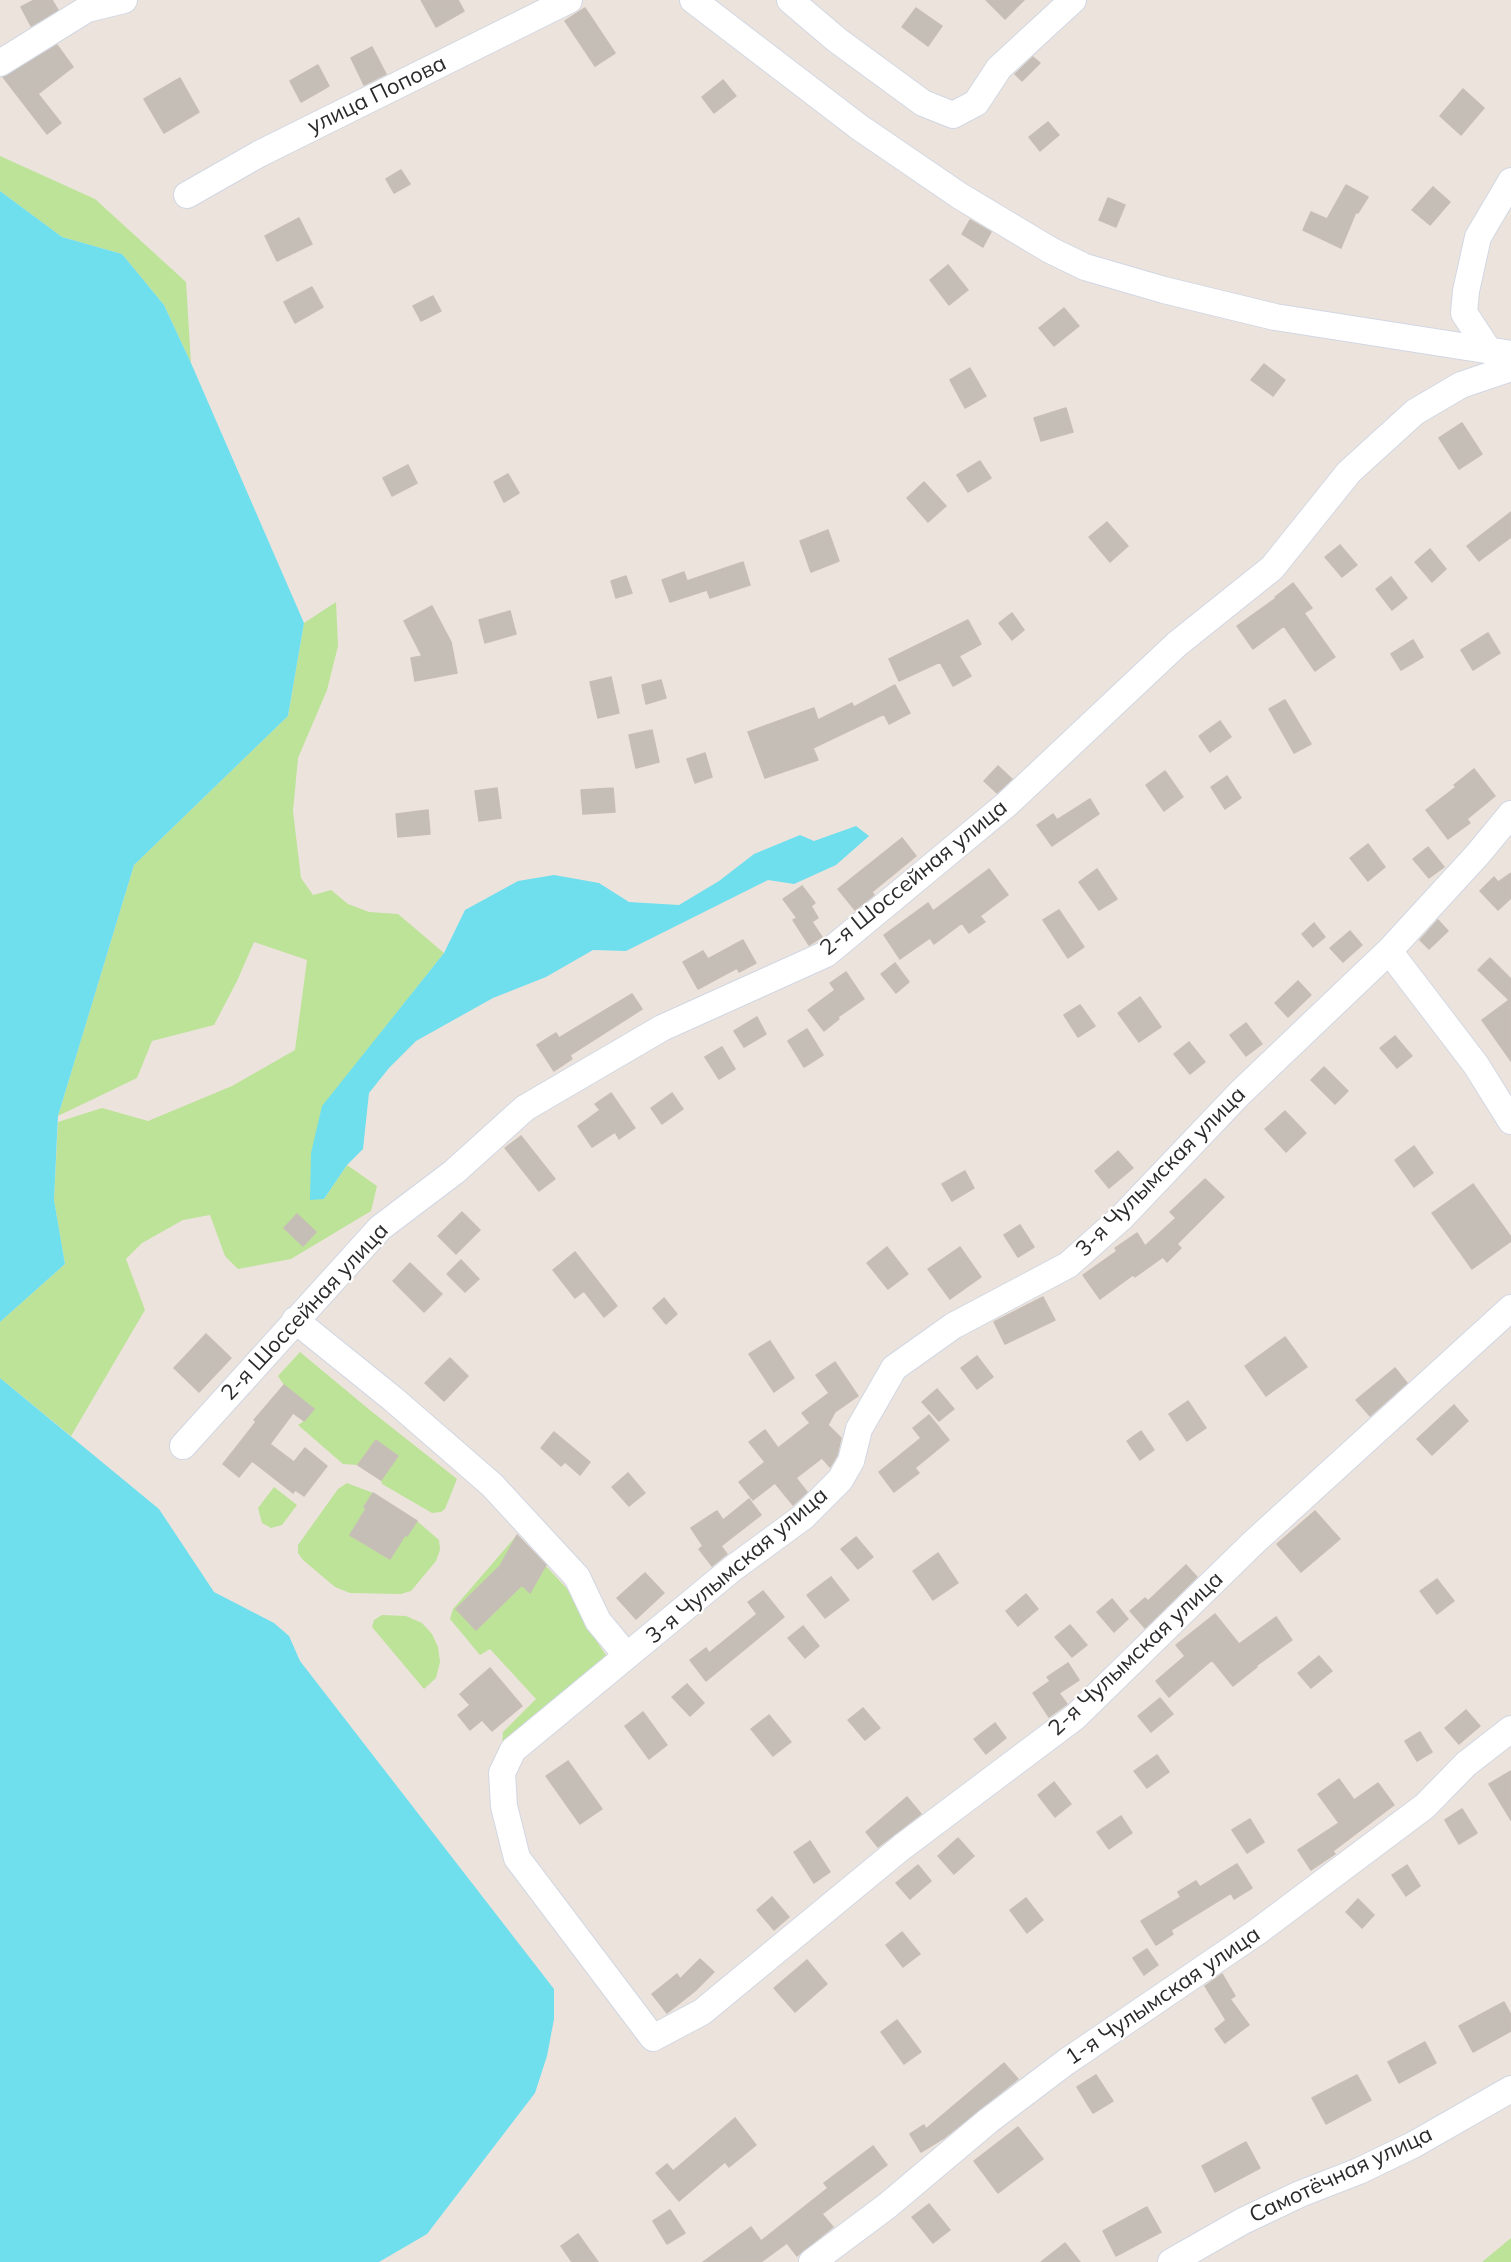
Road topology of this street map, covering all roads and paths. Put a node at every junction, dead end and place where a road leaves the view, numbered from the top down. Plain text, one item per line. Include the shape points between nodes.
1 (124, 0) edge
2 (568, 0) edge
3 (693, 0) edge
4 (790, 0) edge
5 (1073, 0) edge
6 (0, 63) edge
7 (1511, 181) edge
8 (188, 195) dead end
9 (1500, 353) edge
10 (1511, 368) edge
11 (1511, 814) edge
12 (1389, 951) junction
13 (1511, 1121) edge
14 (1511, 1308) edge
15 (295, 1320) junction
16 (183, 1446) dead end
17 (627, 1656) junction
18 (1511, 1729) edge
19 (652, 2038) joint
20 (1511, 2089) edge
21 (812, 2262) edge
22 (1171, 2262) edge

1 - 6 street via 87,9
2 - 8 street, улица Попова via 259,154
3 - 9 street via 865,132 960,196 1085,267 1275,317
4 - 5 street via 923,103 953,114 976,102 999,68
7 - 9 street via 1478,237 1464,313
10 - 15 street, 2-я Шоссейная улица via 1461,385 1415,412 1349,472 1272,568 1177,644 1007,804 826,954 662,1028 525,1108 454,1172 380,1228
11 - 12 street, 3-я Чулымская улица
12 - 13 street via 1476,1065
12 - 17 street, 3-я Чулымская улица via 1240,1094 1122,1217 1068,1265 954,1326 894,1368 859,1429 851,1461 840,1480 803,1517 732,1569
14 - 19 street, 2-я Чулымская улица via 1253,1543 1075,1717 902,1847 702,2012
15 - 16 street, 2-я Шоссейная улица
15 - 17 street via 492,1485 577,1577 598,1621
17 - 19 street, 3-я Чулымская улица via 513,1750 502,1773 504,1806 517,1858
18 - 21 street, 1-я Чулымская улица via 1466,1764 1425,1806 1257,1932 1066,2062
20 - 22 street, Самотёчная улица via 1413,2145 1243,2221

